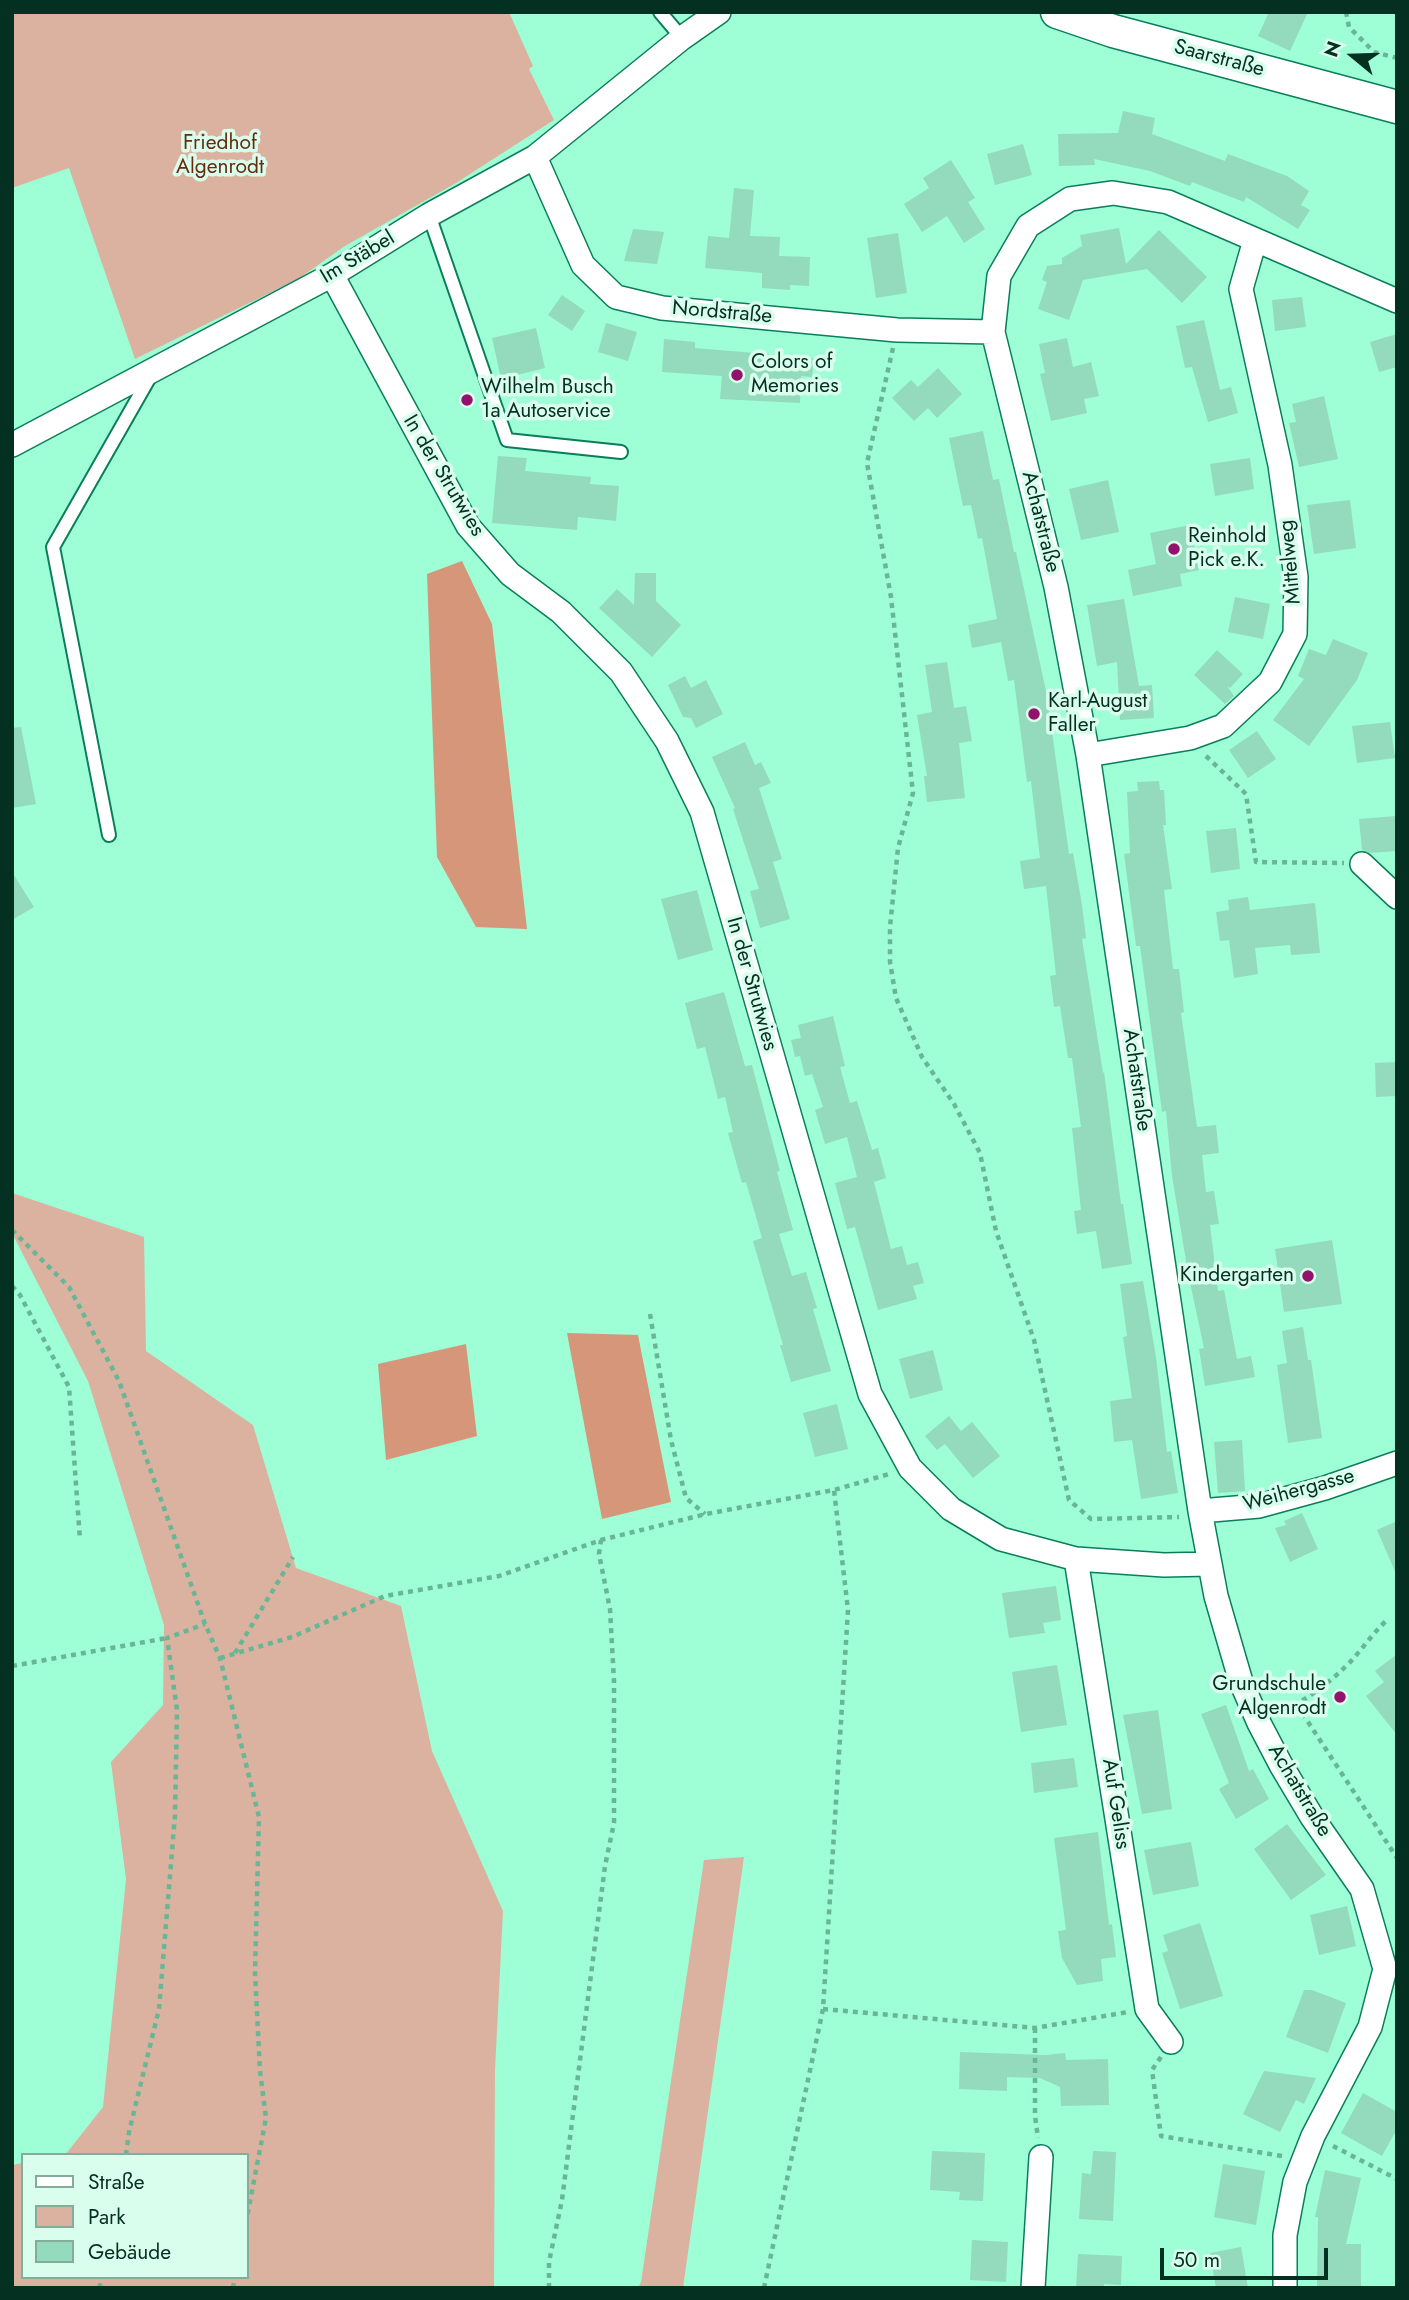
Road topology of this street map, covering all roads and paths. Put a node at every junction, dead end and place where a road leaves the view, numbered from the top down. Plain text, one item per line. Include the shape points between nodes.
1 (660, 12) edge
2 (696, 12) edge
3 (719, 12) edge
4 (1057, 12) edge
5 (1346, 12) edge
6 (682, 38) junction
7 (1397, 58) edge
8 (1392, 108) edge
9 (535, 157) junction
10 (429, 215) junction
11 (1255, 240) junction
12 (332, 275) junction
13 (1397, 301) edge
14 (897, 330) junction
15 (993, 332) junction
16 (155, 369) junction
17 (12, 446) edge
18 (621, 452) dead end
19 (1088, 755) junction
20 (1215, 766) dead end
21 (109, 835) dead end
22 (1362, 864) joint
23 (1397, 897) edge
24 (12, 1230) edge
25 (12, 1286) edge
26 (650, 1314) dead end
27 (1397, 1463) edge
28 (910, 1468) junction
29 (834, 1490) junction
30 (1200, 1511) junction
31 (706, 1514) junction
32 (80, 1539) dead end
33 (601, 1540) junction
34 (293, 1557) dead end
35 (1076, 1559) junction
36 (1209, 1564) junction
37 (1386, 1621) dead end
38 (205, 1624) junction
39 (167, 1638) junction
40 (234, 1654) junction
41 (220, 1658) junction
42 (12, 1666) edge
43 (1297, 1705) junction
44 (1259, 1723) junction
45 (1397, 1858) edge
46 (1391, 1971) edge
47 (823, 2009) junction
48 (1147, 2009) junction
49 (1035, 2028) junction
50 (1171, 2042) joint
51 (1313, 2136) junction
52 (126, 2153) edge
53 (1041, 2157) joint
54 (1303, 2160) junction
55 (1397, 2179) edge
56 (248, 2212) edge
57 (549, 2288) edge
58 (764, 2288) edge
59 (1033, 2288) edge
60 (1285, 2288) edge

1 - 6 lane
2 - 6 street, Im Stäbel
3 - 6 street, Im Stäbel
4 - 8 street, Saarstraße
5 - 7 path via 1349,27 1374,52
6 - 9 street, Im Stäbel
9 - 10 street, Im Stäbel
9 - 14 street, Nordstraße via 583,265 616,297 662,308
10 - 12 street, Im Stäbel
10 - 18 lane via 507,440
11 - 13 street, Achatstraße
11 - 15 street, Achatstraße via 1168,202 1113,193 1070,199 1028,226 1022,236 999,276
11 - 19 street, Mittelweg via 1241,289 1280,465 1296,577 1295,635 1270,682 1223,726 1189,738
12 - 16 street, Im Stäbel
12 - 28 street, In der Strutwies via 468,526 510,574 561,612 621,672 667,741 702,812 870,1394
14 - 15 street, Nordstraße
14 - 30 path via 867,463 891,597 913,793 898,848 890,927 896,998 922,1056 980,1153 996,1231 1034,1340 1069,1500 1091,1519 1180,1517
15 - 19 street, Achatstraße via 1056,587
16 - 17 street, Im Stäbel
16 - 21 lane via 53,547
19 - 30 street, Achatstraße
20 - 22 path via 1246,794 1256,862
22 - 23 street
24 - 38 path via 69,1287 119,1381
25 - 32 path via 69,1387
26 - 31 path via 686,1499
27 - 30 street, Weihergasse via 1259,1506
28 - 29 path
28 - 35 street, In der Strutwies via 951,1509 1001,1539
29 - 31 path
29 - 47 path via 848,1610
30 - 36 street, Achatstraße
31 - 33 path
33 - 40 path via 499,1576 385,1596 292,1637
33 - 57 path via 613,1669 614,1823 562,2200 549,2262
34 - 40 path
35 - 36 street, In der Strutwies
35 - 48 street, Auf Geliss
36 - 44 street, Achatstraße via 1231,1651
37 - 43 path via 1346,1667
38 - 39 path
38 - 41 path
39 - 42 path
39 - 52 path via 177,1710 175,1815 159,2009
40 - 41 path
41 - 56 path via 259,1817 255,1973 266,2118
43 - 44 path
43 - 45 path
44 - 46 street, Achatstraße via 1312,1817 1363,1889
46 - 51 street, Achatstraße via 1370,2027
47 - 49 path
47 - 58 path
48 - 49 path
48 - 50 street, Auf Geliss
49 - 53 path via 1035,2116
50 - 54 path via 1152,2070 1161,2136
51 - 54 street, Achatstraße
51 - 55 path
53 - 59 street
54 - 60 street, Achatstraße via 1285,2235

